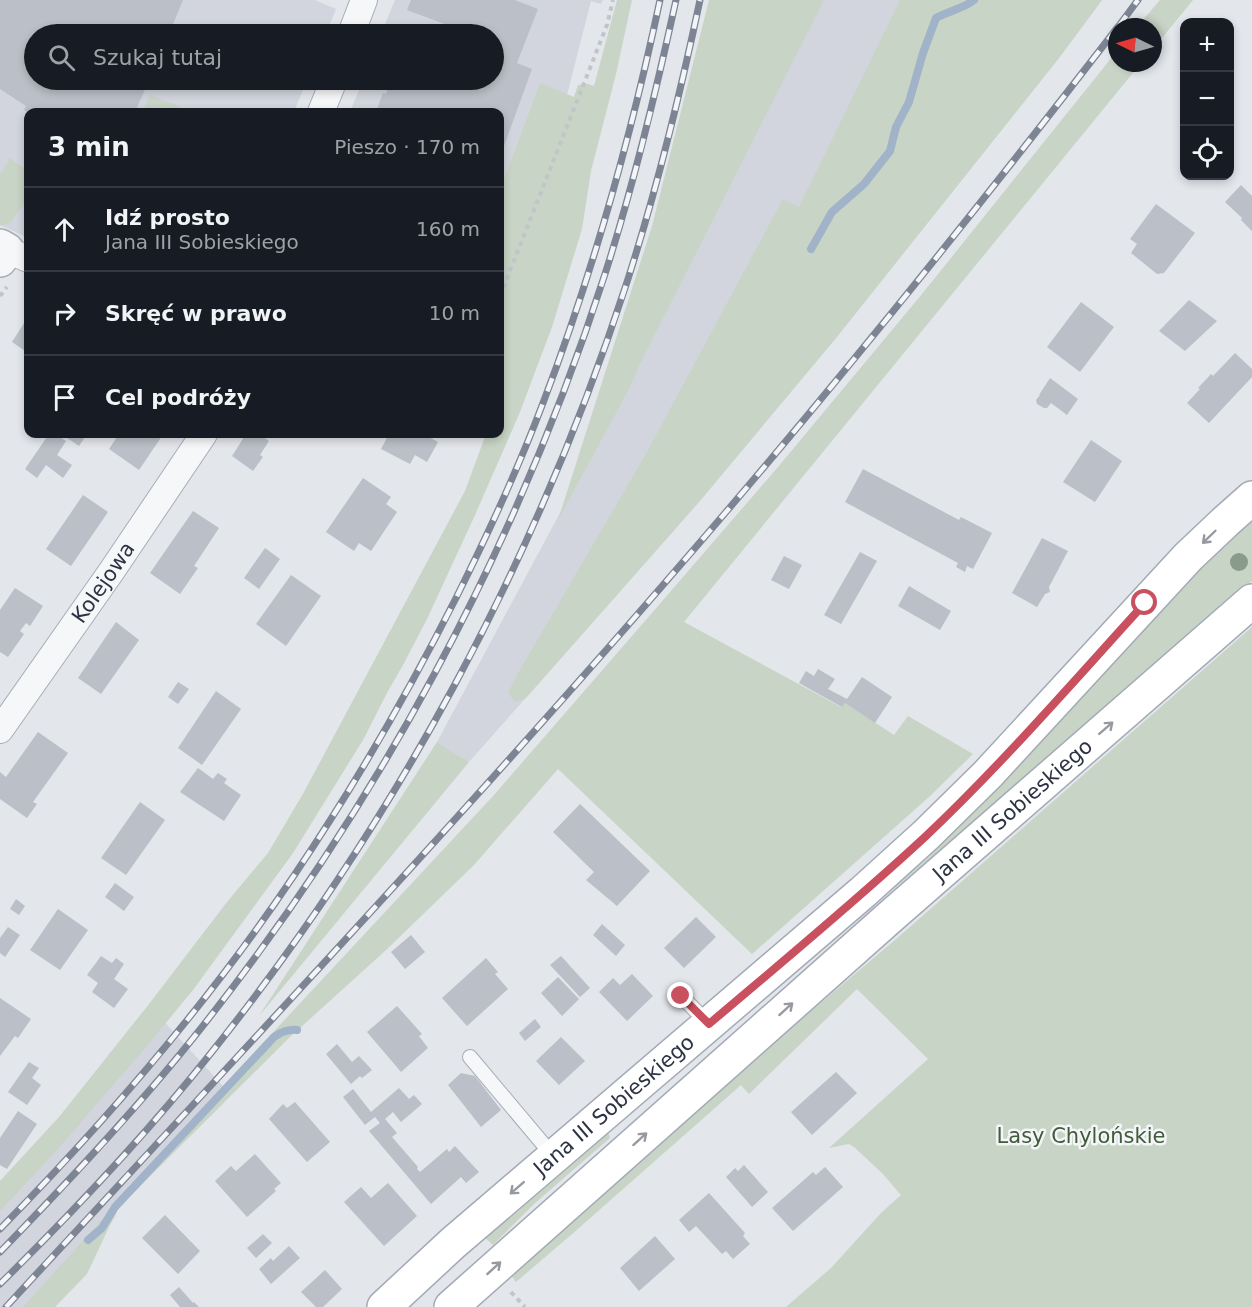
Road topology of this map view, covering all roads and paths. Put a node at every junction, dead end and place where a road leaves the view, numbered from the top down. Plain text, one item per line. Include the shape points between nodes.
1 (364, 0) edge
2 (613, 0) edge
3 (355, 24) edge
4 (330, 90) edge
5 (323, 108) edge
6 (504, 286) edge
7 (201, 438) edge
8 (1252, 498) edge
9 (1252, 601) edge
10 (0, 730) edge
11 (681, 996) dead end
12 (709, 1024) junction
13 (470, 1057) dead end
14 (554, 1157) junction
15 (384, 1307) edge
16 (451, 1307) edge

1 - 3 street
2 - 6 path via 607,25
4 - 5 street
7 - 10 street, Kolejowa
8 -> 12 main road, Jana III Sobieskiego via 1188,557 927,834
16 -> 9 main road, Jana III Sobieskiego
11 - 12 lane
12 - 14 main road, Jana III Sobieskiego
13 - 14 lane
14 -> 15 main road, Jana III Sobieskiego

